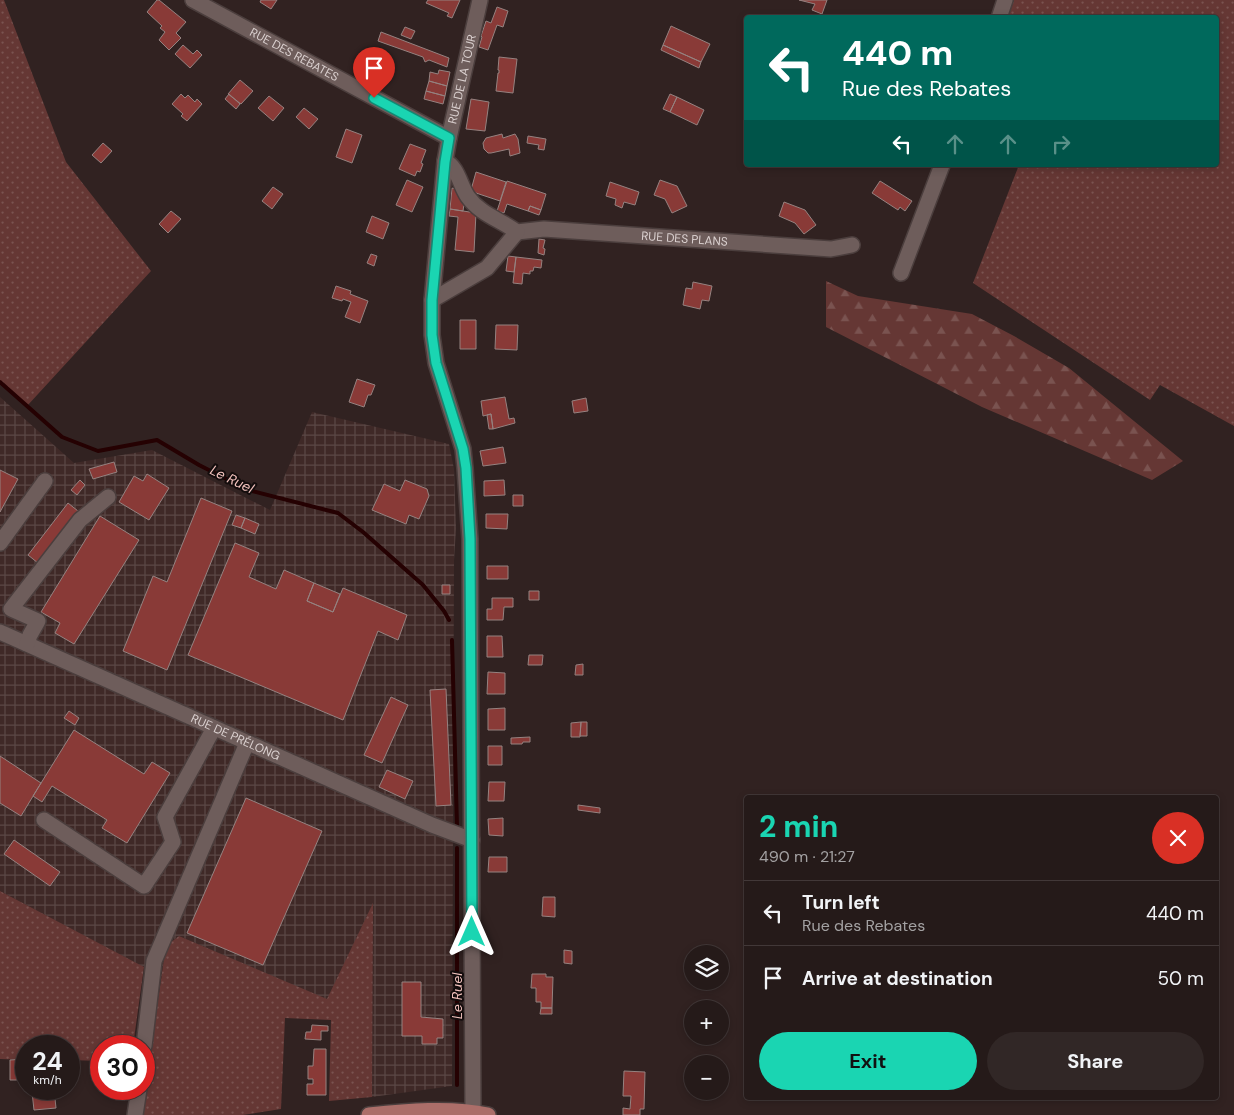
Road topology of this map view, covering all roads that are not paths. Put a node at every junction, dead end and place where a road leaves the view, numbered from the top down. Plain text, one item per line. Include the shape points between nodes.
1 (193, 0) edge
2 (480, 0) edge
3 (1005, 0) edge
4 (1000, 15) edge
5 (449, 138) junction
6 (445, 162) junction
7 (941, 167) edge
8 (517, 232) junction
9 (852, 245) dead end
10 (901, 273) dead end
11 (432, 300) junction
12 (45, 481) dead end
13 (108, 497) dead end
14 (0, 543) edge
15 (0, 632) edge
16 (27, 644) junction
17 (214, 728) junction
18 (246, 743) junction
19 (44, 820) dead end
20 (472, 840) junction
21 (145, 1035) edge
22 (137, 1100) edge
23 (444, 1113) edge
24 (415, 1114) edge
25 (480, 1114) edge
26 (135, 1115) edge
27 (369, 1115) edge

1 - 5 street, RUE DES REBATES
2 - 5 street, RUE DE LA TOUR
3 - 4 street
5 - 6 street, RUE DE LA TOUR
6 - 8 street via 451,164 469,198 484,213
6 - 11 street, RUE DE LA TOUR
7 - 10 street
8 - 9 street, RUE DES PLANS via 544,229 831,249
8 - 11 street via 487,268
11 - 20 street, RUE DE LA TOUR via 436,363 466,468 470,539
12 - 14 street
13 - 16 street via 80,520 11,609 38,621
15 - 16 street, RUE DE PRÉLONG
16 - 17 street, RUE DE PRÉLONG
17 - 18 street, RUE DE PRÉLONG
17 - 19 street via 165,817 173,842 144,886
18 - 20 street, RUE DE PRÉLONG
18 - 21 street via 154,961
20 - 25 street, RUE DE LA TOUR
22 - 26 street
23 - 24 main road
23 - 25 main road
24 - 27 main road

